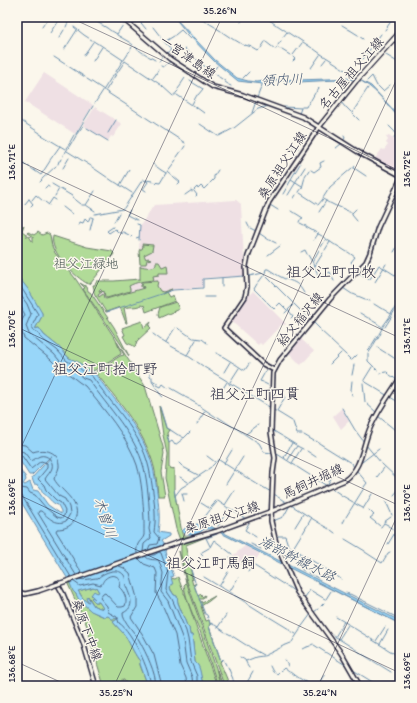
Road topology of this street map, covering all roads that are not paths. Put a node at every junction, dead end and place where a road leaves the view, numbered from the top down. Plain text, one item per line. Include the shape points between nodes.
1 (121, 17) edge
2 (400, 32) edge
3 (394, 39) junction
4 (400, 43) edge
5 (319, 127) junction
6 (400, 175) edge
7 (400, 180) edge
8 (274, 370) junction
9 (400, 378) edge
10 (272, 511) junction
11 (57, 583) dead end
12 (17, 592) edge
13 (96, 686) edge
14 (360, 686) edge

1 - 5 main road, 一宮津島線 via 170,59 209,84 301,117
2 - 3 main road, 名古屋祖父江線
3 - 4 main road
3 - 5 main road, 名古屋祖父江線
5 - 6 main road, 一宮津島線
5 - 8 main road, 桑原祖父江線 via 269,202 248,256 245,297 224,328 263,364
7 - 8 main road, 給父稲沢線 via 378,227 366,262 330,298
8 - 10 main road, 桑原祖父江線 via 271,432 275,458
9 - 10 main road, 馬飼井堀線 via 372,425 360,462 353,474 339,483
10 - 12 main road, 桑原祖父江線, bridge via 38,591 26,594
10 - 14 main road via 271,521 275,539 296,592 341,653
11 - 13 main road, 桑原下中線 via 80,636

